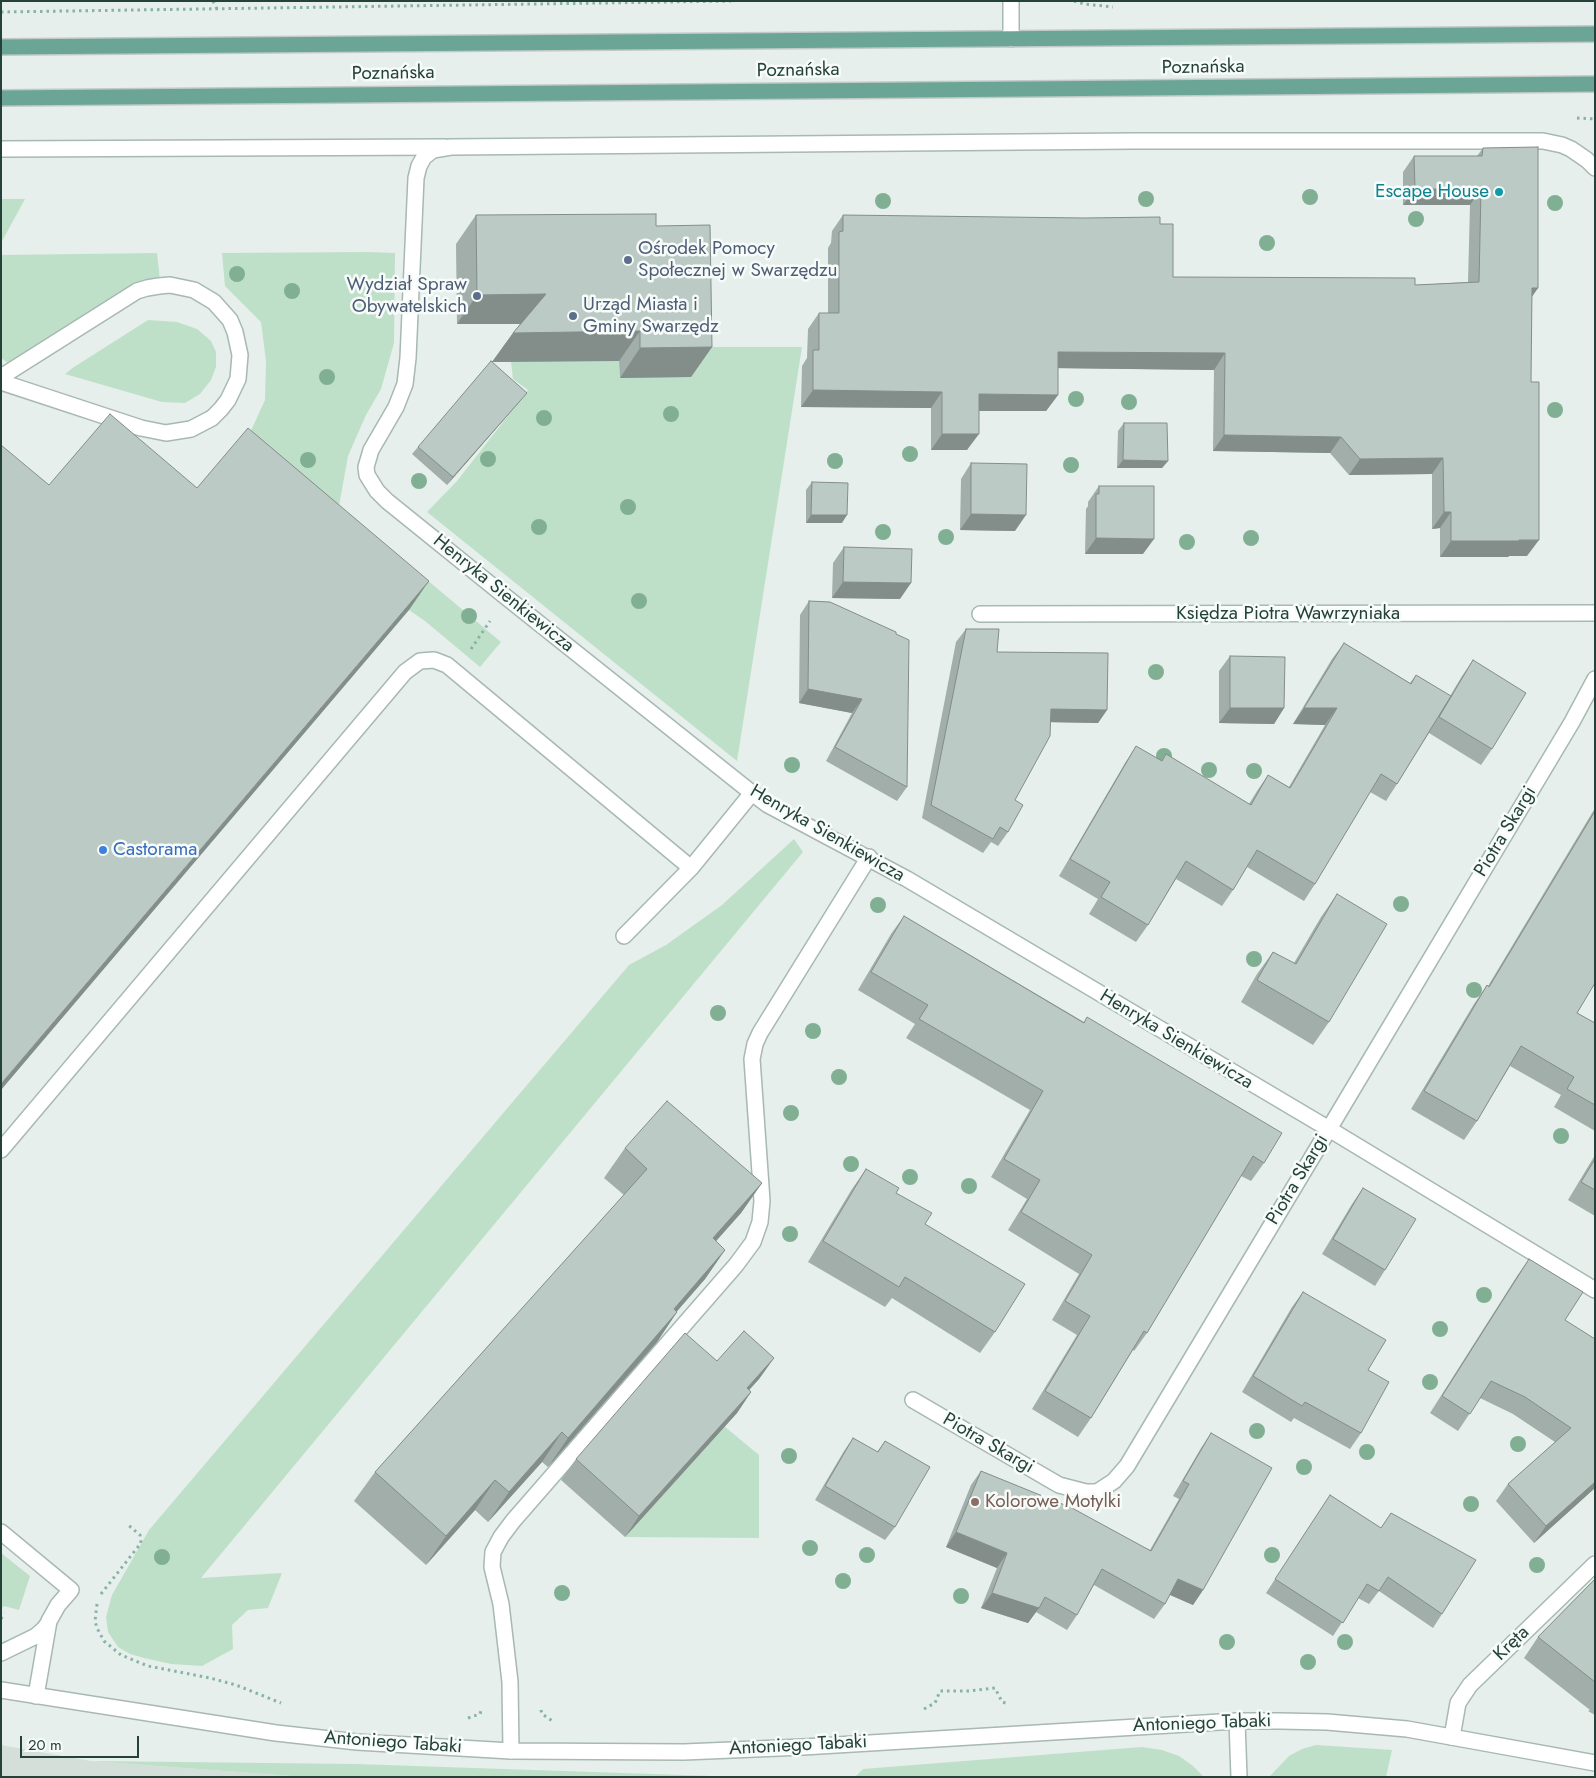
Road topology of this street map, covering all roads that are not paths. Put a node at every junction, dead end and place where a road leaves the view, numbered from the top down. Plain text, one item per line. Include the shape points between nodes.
1 (1011, 1) edge
2 (1595, 34) edge
3 (1011, 39) junction
4 (1, 47) edge
5 (1595, 84) edge
6 (1, 98) edge
7 (451, 147) junction
8 (1, 149) edge
9 (1595, 168) edge
10 (1, 377) edge
11 (1, 382) edge
12 (1595, 613) edge
13 (980, 614) dead end
14 (1595, 679) edge
15 (752, 793) junction
16 (869, 857) junction
17 (691, 868) junction
18 (624, 936) dead end
19 (1329, 1129) junction
20 (1, 1150) edge
21 (1595, 1290) edge
22 (913, 1400) dead end
23 (1, 1532) edge
24 (1595, 1564) edge
25 (49, 1621) junction
26 (1, 1653) edge
27 (1, 1690) edge
28 (36, 1696) junction
29 (1237, 1721) junction
30 (1452, 1737) junction
31 (511, 1751) junction
32 (1595, 1762) edge
33 (1240, 1777) edge

1 - 3 street
2 - 3 main road, Poznańska
3 - 4 main road, Poznańska
5 - 6 main road, Poznańska
7 - 8 street
7 - 9 street via 1543,141 1571,149
7 - 15 street, Henryka Sienkiewicza via 432,150 419,166 407,372 398,402 371,450 367,475 377,491 506,598
10 - 11 street via 137,291 159,286 194,290 214,302 236,332 240,355 238,379 221,409 191,429 166,433
12 - 13 street, Księdza Piotra Wawrzyniaka
14 - 19 street, Piotra Skargi
15 - 16 street, Henryka Sienkiewicza
15 - 17 street
16 - 19 street, Henryka Sienkiewicza
16 - 31 street via 755,1044 752,1059 762,1201 760,1222 752,1242 736,1265 513,1521 494,1552 492,1568 501,1604 510,1690
17 - 18 street
17 - 20 street via 447,665 434,660 420,661 405,672
19 - 21 street, Henryka Sienkiewicza
19 - 22 street, Piotra Skargi via 1127,1466 1106,1488 1086,1492 1059,1485
23 - 25 street via 71,1590
24 - 30 street, Kręta via 1470,1684 1458,1703
25 - 26 street via 36,1636
25 - 28 street
27 - 28 street, Antoniego Tabaki
28 - 31 street, Antoniego Tabaki via 276,1734
29 - 30 street, Antoniego Tabaki via 1327,1722
29 - 31 street, Antoniego Tabaki via 694,1752
29 - 33 street
30 - 32 street, Antoniego Tabaki

